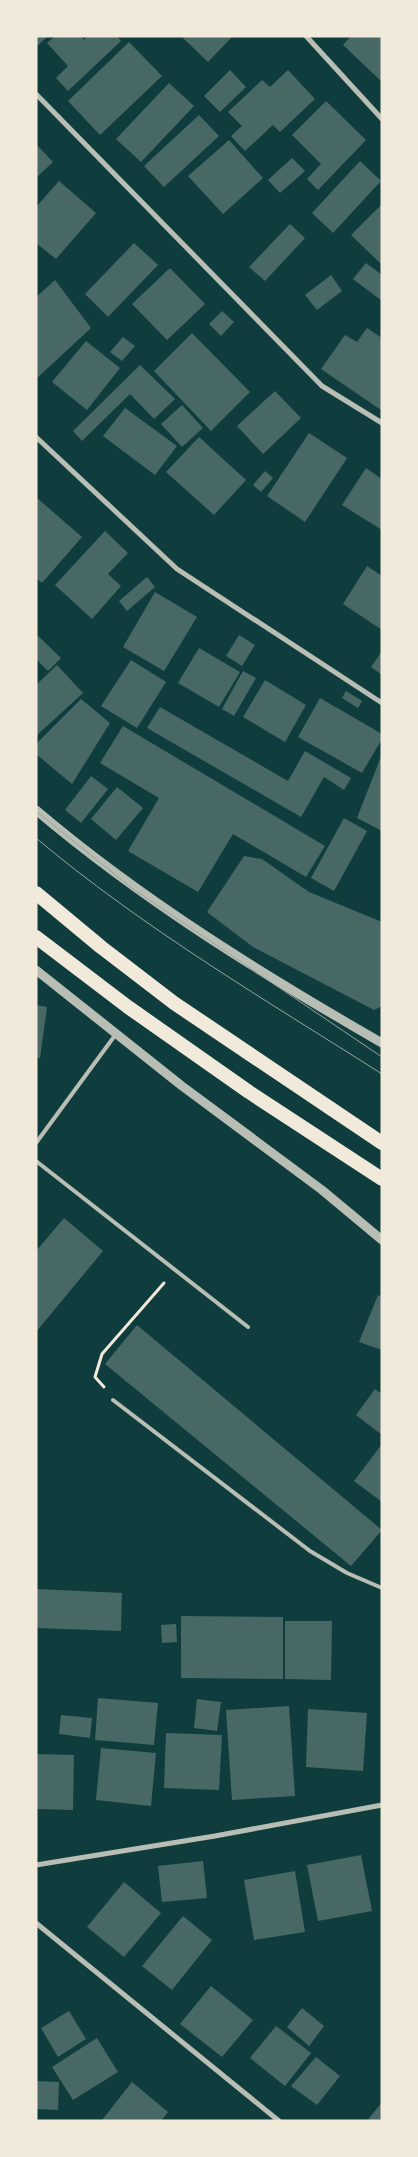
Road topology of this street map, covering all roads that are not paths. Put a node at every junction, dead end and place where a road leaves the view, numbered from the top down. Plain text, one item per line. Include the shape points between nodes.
1 (306, 36) edge
2 (36, 94) edge
3 (382, 120) edge
4 (382, 423) edge
5 (36, 437) edge
6 (382, 703) edge
7 (36, 810) edge
8 (36, 893) edge
9 (36, 937) edge
10 (36, 970) edge
11 (116, 1034) junction
12 (382, 1043) edge
13 (36, 1143) edge
14 (382, 1143) edge
15 (36, 1161) edge
16 (382, 1179) edge
17 (382, 1240) edge
18 (248, 1327) dead end
19 (114, 1400) road end
20 (382, 1588) edge
21 (382, 1805) edge
22 (36, 1865) edge
23 (36, 1923) edge
24 (280, 2121) edge

1 - 3 street
2 - 4 street via 322,386
5 - 6 street via 177,569
7 - 12 street via 83,850 193,926 293,992
8 - 14 highway via 174,1003
9 - 16 highway via 249,1092
10 - 11 street
11 - 13 lane
11 - 17 street via 322,1190
15 - 18 lane
19 - 20 lane via 310,1551 347,1573
21 - 22 street
23 - 24 street

